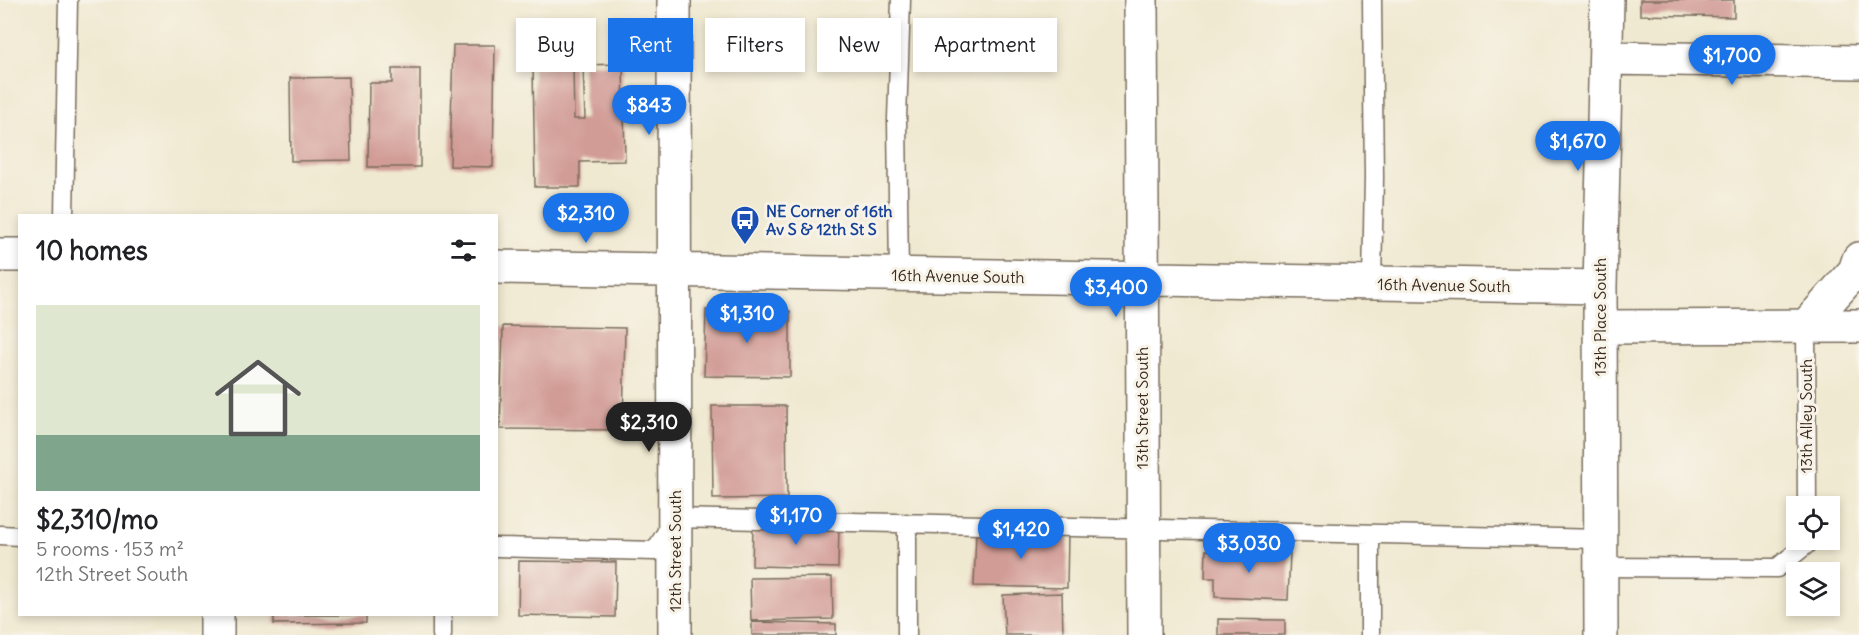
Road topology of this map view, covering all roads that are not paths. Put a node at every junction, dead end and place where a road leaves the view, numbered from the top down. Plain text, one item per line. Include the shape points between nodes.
1 (68, 0) edge
2 (674, 0) edge
3 (901, 0) edge
4 (1141, 0) edge
5 (1372, 0) edge
6 (1607, 0) edge
7 (1606, 58) junction
8 (1859, 63) edge
9 (64, 214) edge
10 (0, 255) edge
11 (18, 255) edge
12 (1859, 259) edge
13 (498, 267) edge
14 (675, 271) junction
15 (899, 275) junction
16 (1142, 280) junction
17 (1372, 284) junction
18 (1600, 287) junction
19 (1806, 326) junction
20 (1859, 326) edge
21 (1600, 327) junction
22 (1807, 496) edge
23 (675, 518) junction
24 (907, 523) junction
25 (1143, 528) junction
26 (1370, 534) junction
27 (0, 535) edge
28 (18, 536) edge
29 (498, 547) edge
30 (1798, 550) edge
31 (1600, 553) junction
32 (217, 616) edge
33 (442, 616) edge
34 (217, 635) edge
35 (442, 635) edge
36 (675, 635) edge
37 (907, 635) edge
38 (1143, 635) edge
39 (1370, 635) edge
40 (1601, 635) edge

1 - 9 lane
2 - 14 street, 12th Street South
3 - 15 lane via 897,119
4 - 16 street, 13th Street South
5 - 17 lane
6 - 7 street, 13th Place South
7 - 8 street
7 - 18 street, 13th Place South
10 - 11 street
12 - 19 street via 1855,271
13 - 14 street, 16th Avenue South
14 - 15 street, 16th Avenue South
14 - 23 street, 12th Street South
15 - 16 street, 16th Avenue South
16 - 17 street, 16th Avenue South
16 - 25 street, 13th Street South
17 - 18 street, 16th Avenue South
18 - 21 street, 13th Place South
19 - 20 street
19 - 21 street
19 - 22 lane, 13th Alley South
21 - 31 street, 13th Place South
23 - 24 lane
23 - 29 lane via 655,551
23 - 36 street, 12th Street South
24 - 25 lane
24 - 37 lane
25 - 26 lane
25 - 38 street, 13th Street South
26 - 31 lane
26 - 39 lane
27 - 28 lane
30 - 31 lane via 1777,568
31 - 40 street, 13th Place South
32 - 34 street
33 - 35 lane

